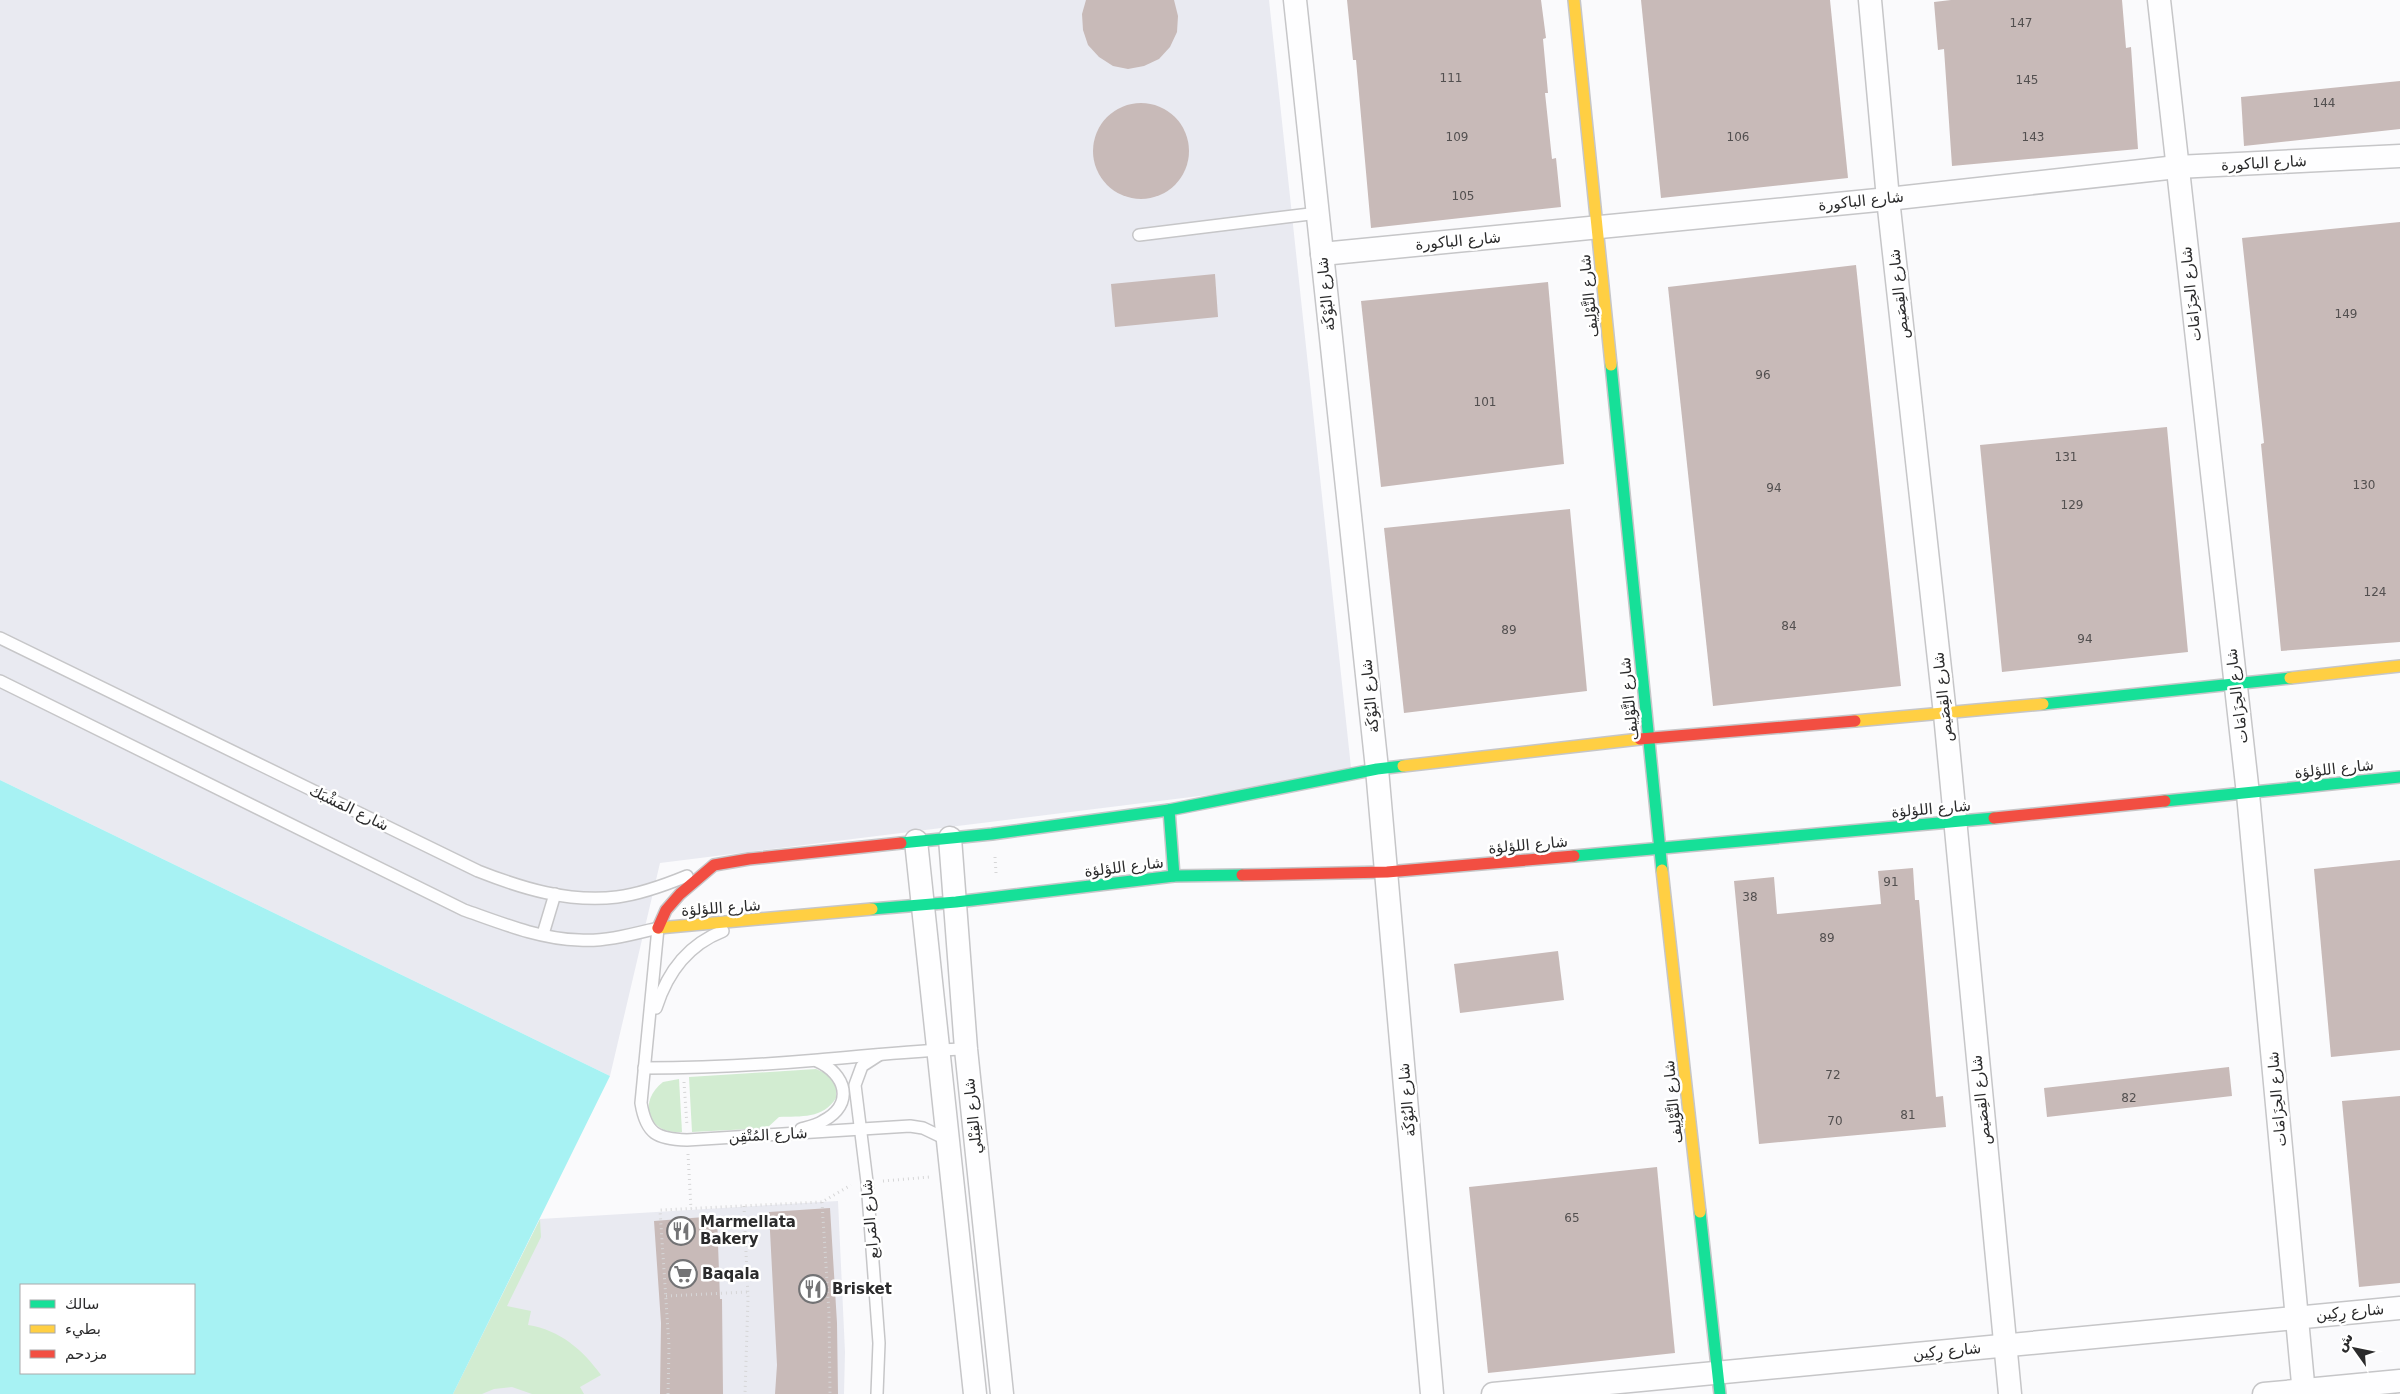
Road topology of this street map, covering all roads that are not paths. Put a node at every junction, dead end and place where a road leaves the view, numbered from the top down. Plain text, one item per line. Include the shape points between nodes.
1 (1295, 0) edge
2 (1574, 0) edge
3 (1870, 0) edge
4 (2159, 0) edge
5 (2400, 156) edge
6 (2177, 167) junction
7 (1888, 199) junction
8 (1318, 213) junction
9 (1597, 228) junction
10 (1139, 234) dead end
11 (1322, 254) junction
12 (0, 638) edge
13 (2400, 666) edge
14 (0, 681) edge
15 (2235, 682) junction
16 (1945, 714) junction
17 (1648, 738) junction
18 (1377, 769) junction
19 (2400, 778) edge
20 (2248, 794) junction
21 (1169, 810) junction
22 (1954, 822) junction
23 (950, 838) junction
24 (916, 841) junction
25 (1661, 849) junction
26 (714, 865) junction
27 (1388, 872) junction
28 (1174, 876) junction
29 (555, 894) junction
30 (956, 902) junction
31 (923, 904) junction
32 (749, 921) junction
33 (658, 928) junction
34 (543, 934) junction
35 (650, 1029) junction
36 (966, 1049) junction
37 (939, 1050) junction
38 (879, 1055) junction
39 (816, 1060) junction
40 (644, 1068) junction
41 (860, 1129) junction
42 (782, 1135) junction
43 (948, 1140) junction
44 (2400, 1308) edge
45 (2298, 1317) junction
46 (2006, 1345) junction
47 (2400, 1381) edge
48 (1719, 1383) edge
49 (2303, 1392) edge
50 (877, 1394) edge
51 (975, 1394) edge
52 (1002, 1394) edge
53 (1432, 1394) edge
54 (1493, 1394) edge
55 (2010, 1394) edge
56 (2264, 1394) edge

1 - 8 street, شارع البُوْكَة
2 - 9 street, شارع التَّوْلِيف
3 - 7 street, شارع القِصَيص
4 - 6 street, شارع الحِزَامَات
5 - 6 street, شارع الباكورة
6 - 7 street, شارع الباكورة
6 - 15 street, شارع الحِزَامَات
7 - 9 street, شارع الباكورة
7 - 16 street, شارع القِصَيص
8 - 10 lane
8 - 11 street, شارع البُوْكَة
9 - 11 street, شارع الباكورة
9 - 17 street, شارع التَّوْلِيف
11 - 18 street, شارع البُوْكَة
12 - 29 lane, شارع المَشْبَك via 478,870 504,881
13 - 15 street
14 - 34 lane via 464,910
15 - 16 street
15 - 20 street, شارع الحِزَامَات
16 - 17 street
16 - 22 street, شارع القِصَيص
17 - 18 street
17 - 25 street, شارع التَّوْلِيف
18 - 21 street
18 - 27 street, شارع البُوْكَة
19 - 20 street, شارع اللؤلؤة
20 - 22 street, شارع اللؤلؤة
20 - 45 street, شارع الحِزَامَات
21 - 23 street
21 - 28 street
22 - 25 street, شارع اللؤلؤة
22 - 46 street, شارع القِصَيص
23 - 24 street
23 - 30 street, شارع القِبْلي
24 - 26 street
24 - 31 street, شارع القِبْلي
25 - 27 street, شارع اللؤلؤة
25 - 48 street, شارع التَّوْلِيف
26 - 29 lane, شارع المَشْبَك via 658,887 617,897 579,898
26 - 33 street via 680,894 666,910
27 - 28 street, شارع اللؤلؤة
27 - 53 street, شارع البُوْكَة
28 - 30 street, شارع اللؤلؤة
29 - 34 lane
30 - 31 street, شارع اللؤلؤة
30 - 36 street, شارع القِبْلي
31 - 32 street, شارع اللؤلؤة
31 - 37 street, شارع القِبْلي
32 - 33 street, شارع اللؤلؤة
32 - 35 lane via 713,935 690,951 671,972
33 - 34 lane via 618,937 579,940
33 - 35 lane, شارع المُتْقِن
35 - 40 lane, شارع المُتْقِن
36 - 37 lane
36 - 52 street, شارع القِبْلي
37 - 38 lane
37 - 43 street, شارع القِبْلي
38 - 39 lane
38 - 41 lane, شارع المَرابع via 862,1066 855,1085
39 - 40 lane
39 - 42 lane via 838,1075 843,1089 840,1104 823,1122
40 - 42 lane, شارع المُتْقِن via 641,1103 646,1122 658,1135 688,1140
41 - 42 lane, شارع المُتْقِن
41 - 43 lane, شارع المُتْقِن via 910,1126
41 - 50 lane, شارع المَرابع via 879,1343
43 - 51 street, شارع القِبْلي
44 - 45 street, شارع رِكِين
45 - 46 street, شارع رِكِين
45 - 49 street, شارع الحِزَامَات
46 - 48 street, شارع رِكِين
46 - 55 street, شارع القِصَيص
47 - 49 street
48 - 54 street, شارع رِكِين
49 - 56 street

